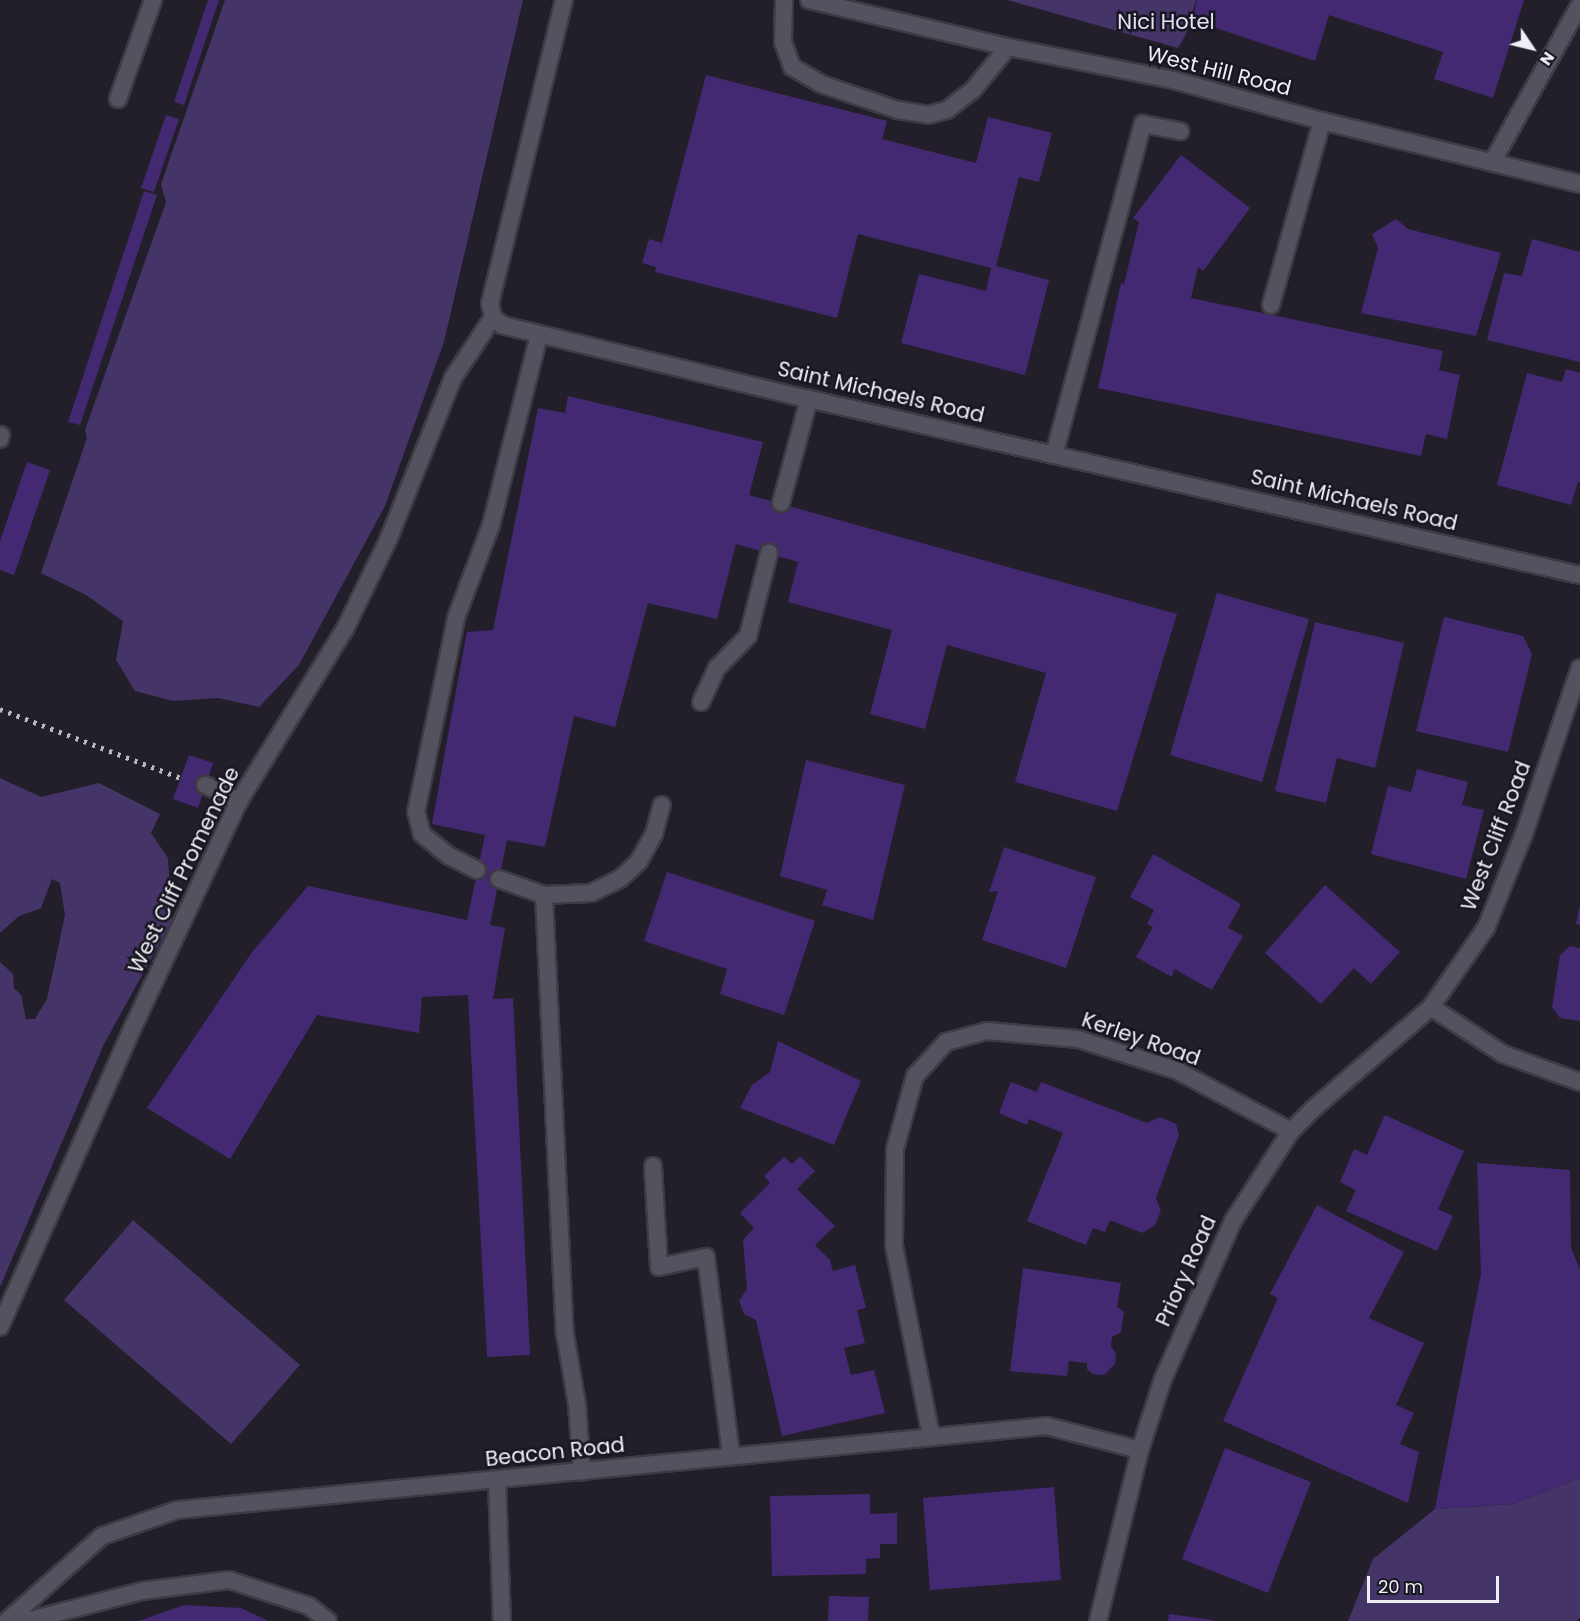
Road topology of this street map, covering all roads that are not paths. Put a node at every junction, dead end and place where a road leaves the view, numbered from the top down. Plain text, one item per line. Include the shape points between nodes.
1 (153, 0) edge
2 (564, 0) edge
3 (783, 0) edge
4 (809, 0) edge
5 (1580, 5) edge
6 (1008, 47) junction
7 (118, 99) dead end
8 (1322, 121) junction
9 (1180, 131) dead end
10 (1493, 161) junction
11 (1580, 184) edge
12 (1271, 305) dead end
13 (493, 317) junction
14 (539, 334) junction
15 (809, 399) junction
16 (1053, 454) junction
17 (781, 503) dead end
18 (769, 553) dead end
19 (1580, 575) edge
20 (1580, 668) edge
21 (701, 702) dead end
22 (205, 786) dead end
23 (239, 801) junction
24 (662, 805) dead end
25 (477, 870) dead end
26 (499, 879) dead end
27 (544, 895) junction
28 (1431, 1007) junction
29 (1580, 1082) edge
30 (1291, 1131) junction
31 (653, 1166) dead end
32 (0, 1327) edge
33 (931, 1436) junction
34 (1140, 1450) junction
35 (731, 1455) junction
36 (582, 1472) junction
37 (497, 1481) junction
38 (7, 1621) edge
39 (26, 1621) edge
40 (328, 1621) edge
41 (502, 1621) edge
42 (1098, 1621) edge

1 - 7 street
2 - 13 street via 489,303
3 - 6 street via 783,42 792,67 821,84 898,110 928,115 947,110 973,90
4 - 6 street, West Hill Road
5 - 10 street
6 - 8 street, West Hill Road via 1173,80
8 - 10 street, West Hill Road
8 - 12 street
9 - 16 street via 1143,124
10 - 11 street, West Hill Road
13 - 14 street, Saint Michaels Road via 502,325
13 - 23 street, West Cliff Promenade via 453,378 389,538 345,629
14 - 15 street, Saint Michaels Road
14 - 25 street via 491,525 456,618 416,812 422,834 448,856
15 - 16 street, Saint Michaels Road
15 - 17 street
16 - 19 street, Saint Michaels Road
18 - 21 street via 748,636 717,668
20 - 28 street, West Cliff Road via 1524,834 1486,928
22 - 23 street
23 - 32 street, West Cliff Promenade via 134,1024
24 - 27 street via 654,834 639,861 620,879 591,893
26 - 27 street
27 - 36 street via 565,1334 577,1404
28 - 29 street via 1503,1054
28 - 30 street, Priory Road
30 - 33 street, Kerley Road via 1178,1071 1078,1039 987,1031 946,1042 915,1076 895,1149 894,1245
30 - 34 street, Priory Road via 1233,1221 1163,1379
31 - 35 street via 658,1266 706,1257
33 - 34 street, Beacon Road via 1047,1426
33 - 35 street, Beacon Road
34 - 42 street, Priory Road
35 - 36 street, Beacon Road
36 - 37 street, Beacon Road
37 - 38 street, Beacon Road via 177,1510 102,1536
37 - 41 street
39 - 40 street via 142,1591 230,1580 309,1606

